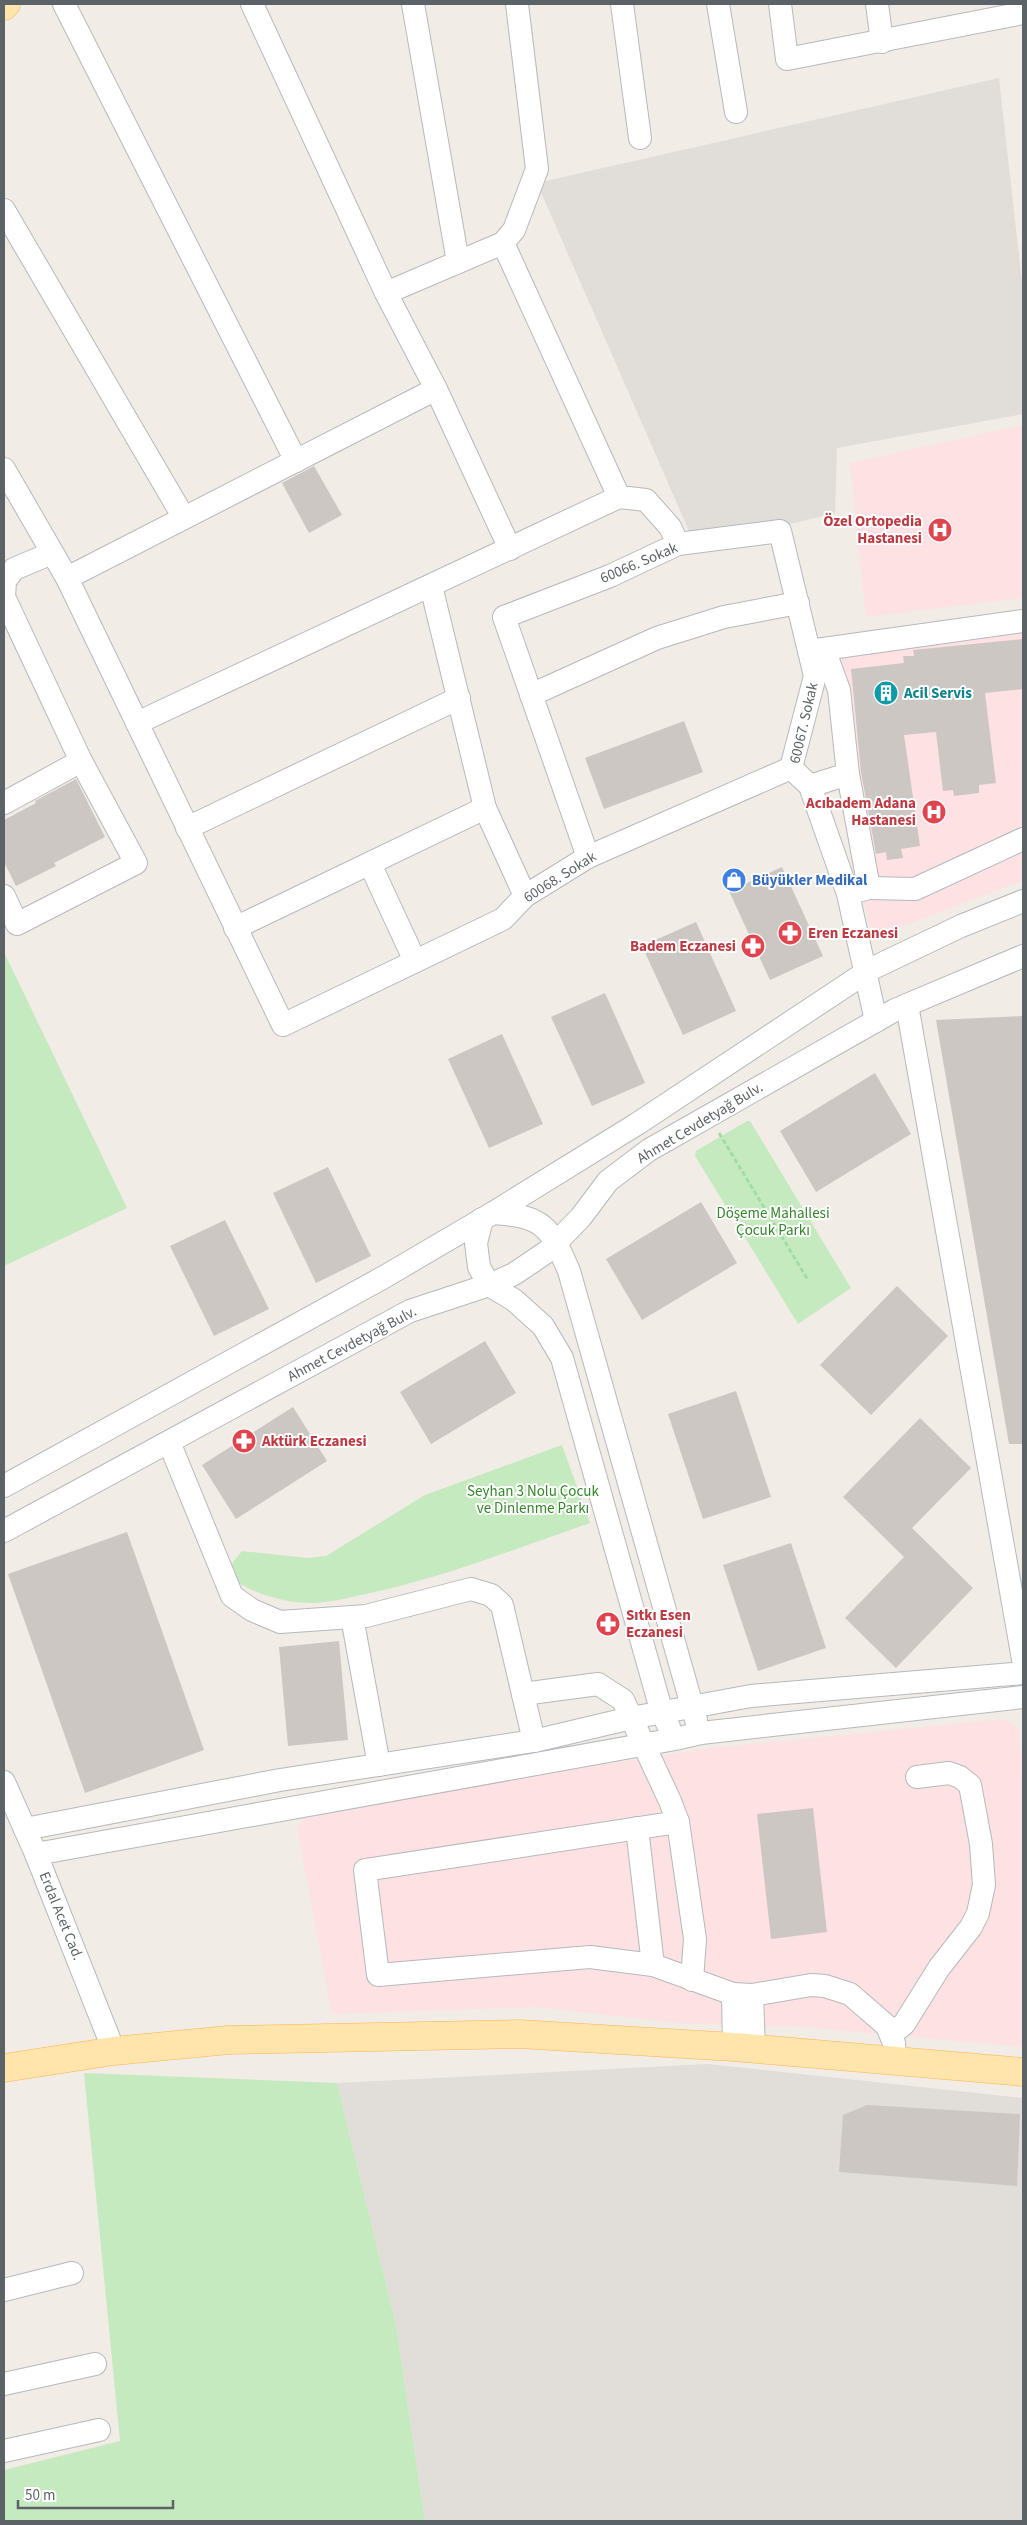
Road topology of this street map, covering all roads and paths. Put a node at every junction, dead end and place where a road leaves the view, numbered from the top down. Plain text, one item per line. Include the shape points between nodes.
1 (64, 4) edge
2 (252, 4) edge
3 (413, 4) edge
4 (517, 4) edge
5 (622, 4) edge
6 (718, 4) edge
7 (780, 4) edge
8 (877, 4) edge
9 (1023, 13) edge
10 (882, 42) junction
11 (736, 112) dead end
12 (640, 138) dead end
13 (4, 210) edge
14 (503, 243) junction
15 (458, 262) junction
16 (386, 293) junction
17 (436, 390) junction
18 (296, 461) junction
19 (4, 469) edge
20 (619, 497) junction
21 (184, 518) junction
22 (780, 531) joint
23 (678, 544) junction
24 (510, 548) junction
25 (52, 552) junction
26 (66, 578) junction
27 (431, 586) junction
28 (798, 603) junction
29 (1023, 622) edge
30 (816, 650) junction
31 (531, 696) junction
32 (459, 698) junction
33 (137, 723) junction
34 (81, 761) junction
35 (791, 768) junction
36 (848, 774) junction
37 (810, 786) junction
38 (4, 803) edge
39 (485, 808) junction
40 (187, 828) junction
41 (1023, 839) edge
42 (588, 856) junction
43 (370, 864) junction
44 (858, 891) junction
45 (4, 896) edge
46 (525, 896) junction
47 (1023, 901) edge
48 (236, 928) junction
49 (1023, 956) edge
50 (415, 961) junction
51 (866, 973) junction
52 (907, 1005) junction
53 (876, 1021) junction
54 (727, 1126) dead end
55 (488, 1216) junction
56 (557, 1243) junction
57 (808, 1280) dead end
58 (488, 1285) junction
59 (169, 1442) junction
60 (4, 1486) edge
61 (4, 1531) edge
62 (352, 1617) junction
63 (1023, 1659) edge
64 (1023, 1672) edge
65 (523, 1694) junction
66 (1023, 1697) edge
67 (691, 1707) junction
68 (662, 1713) junction
69 (631, 1718) junction
70 (701, 1733) junction
71 (675, 1740) junction
72 (534, 1742) junction
73 (643, 1744) junction
74 (379, 1765) junction
75 (917, 1777) dead end
76 (4, 1782) edge
77 (678, 1822) junction
78 (637, 1828) junction
79 (25, 1829) junction
80 (36, 1854) junction
81 (653, 1965) junction
82 (692, 1980) junction
83 (742, 1995) junction
84 (891, 2034) junction
85 (744, 2048) junction
86 (114, 2051) junction
87 (894, 2061) junction
88 (4, 2068) edge
89 (1023, 2072) edge
90 (72, 2273) dead end
91 (4, 2290) edge
92 (95, 2364) dead end
93 (4, 2384) edge
94 (99, 2430) dead end
95 (4, 2451) edge

1 - 18 street
2 - 16 street
3 - 15 street
4 - 14 street via 537,169 514,230
5 - 12 street
6 - 11 street
7 - 10 street via 786,59
8 - 10 street
9 - 10 street
13 - 21 street
14 - 15 street
14 - 20 street
15 - 16 street
16 - 17 street
17 - 18 street
17 - 24 street
18 - 21 street
19 - 25 street
20 - 23 street via 646,500 670,527
20 - 24 street
21 - 26 street
22 - 23 street, 60066. Sokak
22 - 28 street, 60067. Sokak
23 - 31 street, 60066. Sokak via 610,576 504,617
24 - 27 street
25 - 26 street
25 - 34 street via 14,569 5,581 4,597
26 - 33 street
27 - 32 street
27 - 33 street
28 - 30 street, 60067. Sokak
28 - 31 street via 724,618 657,638
29 - 30 street
30 - 35 street, 60067. Sokak via 815,676
30 - 36 street via 839,690
31 - 42 street
32 - 39 street
32 - 40 street
33 - 40 street
34 - 38 street
34 - 45 street via 136,863 17,924
35 - 37 street, 60067. Sokak
35 - 42 street, 60068. Sokak
36 - 37 street
36 - 44 street
37 - 44 street, 60067. Sokak
39 - 43 street
39 - 46 street
40 - 48 street
41 - 44 street via 915,889
42 - 46 street, 60068. Sokak
43 - 48 street
43 - 50 street
44 - 51 street, 60067. Sokak
46 - 50 street, 60068. Sokak via 503,919
47 - 51 street, Ahmet Cevdetyağ Bulv. via 961,926
48 - 50 street, 60068. Sokak via 283,1025
49 - 52 street, Ahmet Cevdetyağ Bulv.
51 - 53 street, 60067. Sokak
51 - 55 street, Ahmet Cevdetyağ Bulv. via 637,1124
52 - 53 street, Ahmet Cevdetyağ Bulv.
52 - 63 street
53 - 56 street, Ahmet Cevdetyağ Bulv. via 649,1150 608,1181
54 - 57 path via 718,1131
55 - 56 street via 520,1215 543,1225
55 - 58 street via 476,1243 479,1267
55 - 60 street, Ahmet Cevdetyağ Bulv. via 384,1277
56 - 58 street, Ahmet Cevdetyağ Bulv. via 514,1274
56 - 67 street via 569,1271
58 - 59 street, Ahmet Cevdetyağ Bulv. via 410,1311
58 - 68 street via 514,1300 543,1326 562,1358
59 - 61 street, Ahmet Cevdetyağ Bulv.
59 - 62 street via 232,1596 252,1610 280,1622
62 - 65 street via 471,1589 491,1595 502,1605
62 - 74 street
64 - 67 street via 751,1696
65 - 69 street via 598,1684 623,1700
65 - 72 street
66 - 70 street
67 - 68 street
67 - 70 street
68 - 69 street
68 - 71 street
69 - 72 street
69 - 73 street
70 - 71 street
71 - 73 street
72 - 74 street
73 - 77 street
73 - 80 street
74 - 79 street via 280,1780
75 - 84 street via 949,1773 960,1776 970,1785 981,1844 984,1885 978,1913 971,1927 939,1968 904,2024
76 - 79 street, Erdal Acet Cad.
77 - 78 street
77 - 82 street via 695,1939
78 - 81 street
78 - 81 street via 365,1870 378,1975 590,1957
79 - 80 street, Erdal Acet Cad.
80 - 86 street, Erdal Acet Cad.
81 - 82 street
82 - 83 street
83 - 84 street via 812,1985 838,1989 860,2001 887,2026
83 - 85 street
84 - 87 street
85 - 86 main road via 519,2034 430,2034 228,2040
85 - 87 main road
86 - 88 main road
87 - 89 main road
90 - 91 street
92 - 93 street
94 - 95 street

